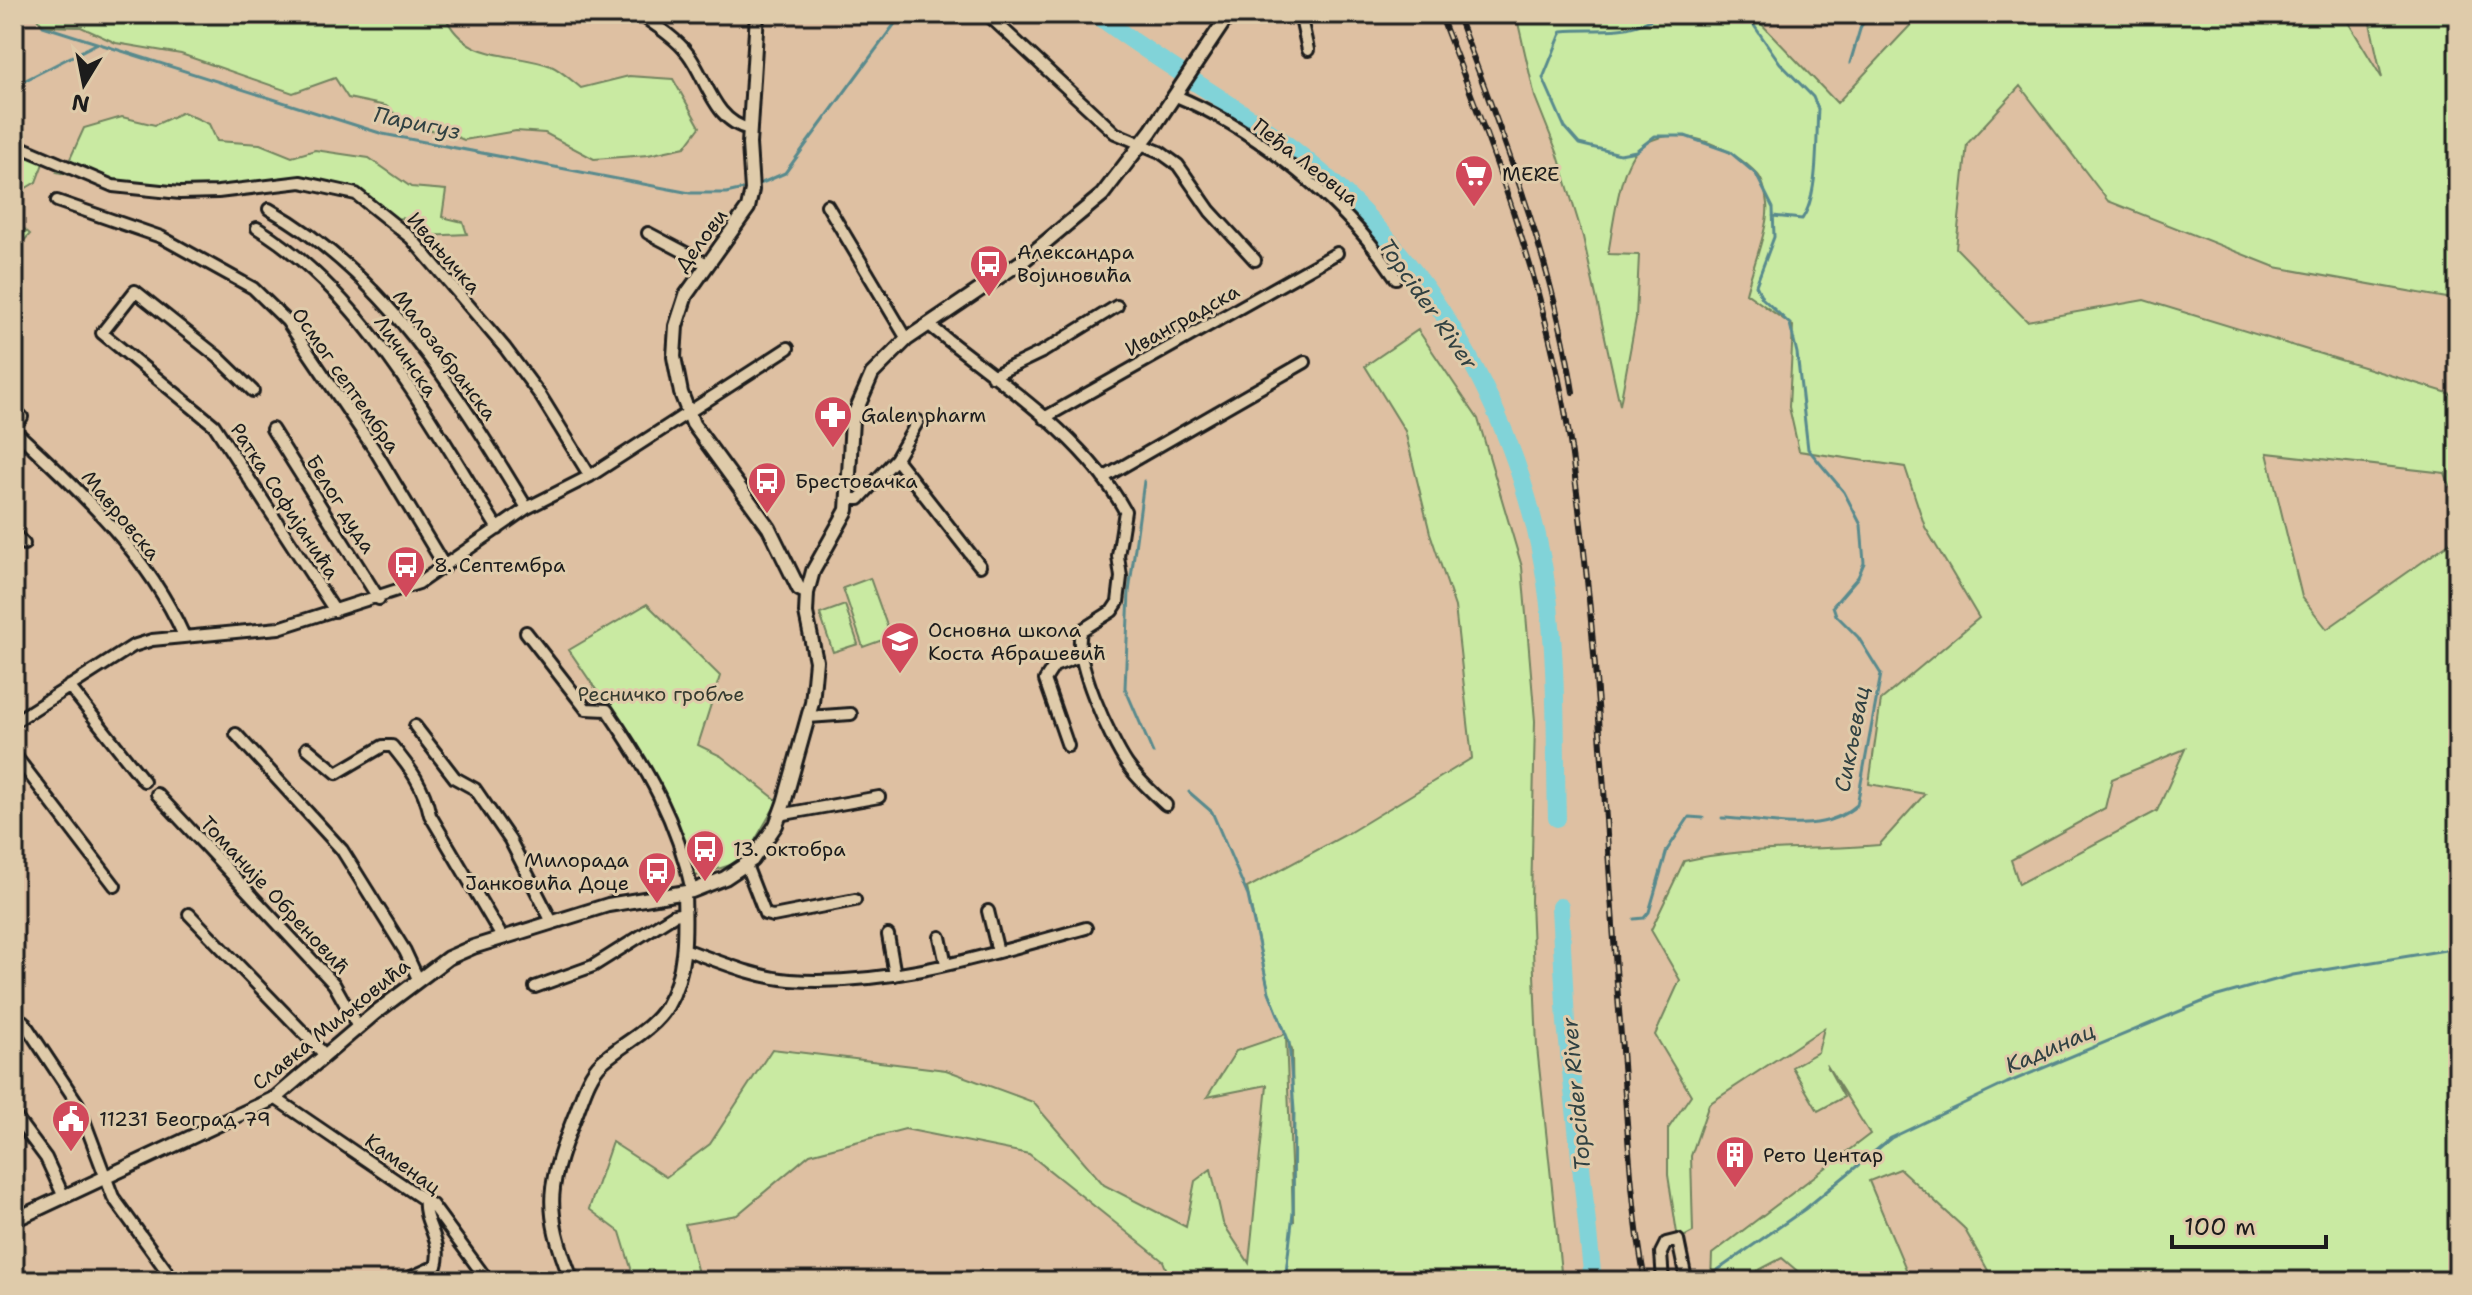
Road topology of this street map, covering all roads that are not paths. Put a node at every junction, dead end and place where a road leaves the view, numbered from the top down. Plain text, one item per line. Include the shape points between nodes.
1 (639, 14) edge
2 (757, 14) edge
3 (987, 14) edge
4 (1229, 14) edge
5 (1300, 14) edge
6 (1308, 50) dead end
7 (1178, 93) junction
8 (750, 129) junction
9 (14, 144) edge
10 (1142, 144) junction
11 (57, 201) dead end
12 (827, 205) dead end
13 (269, 209) dead end
14 (257, 228) dead end
15 (648, 233) dead end
16 (1337, 253) dead end
17 (1255, 260) dead end
18 (707, 264) junction
19 (1396, 278) dead end
20 (1117, 306) dead end
21 (928, 324) junction
22 (907, 339) junction
23 (788, 348) dead end
24 (1305, 362) dead end
25 (992, 376) junction
26 (253, 391) dead end
27 (688, 414) junction
28 (1044, 418) junction
29 (16, 421) edge
30 (918, 421) dead end
31 (272, 429) dead end
32 (896, 459) junction
33 (590, 476) junction
34 (1103, 478) junction
35 (850, 499) junction
36 (527, 508) junction
37 (498, 529) junction
38 (14, 534) edge
39 (24, 544) dead end
40 (980, 566) dead end
41 (445, 567) junction
42 (807, 593) junction
43 (379, 599) junction
44 (335, 611) junction
45 (526, 632) dead end
46 (184, 636) junction
47 (1080, 656) junction
48 (69, 686) junction
49 (851, 714) dead end
50 (16, 716) edge
51 (808, 717) junction
52 (415, 726) dead end
53 (236, 734) dead end
54 (1068, 746) dead end
55 (307, 748) dead end
56 (14, 754) edge
57 (144, 781) dead end
58 (157, 794) dead end
59 (879, 797) dead end
60 (1166, 805) dead end
61 (779, 815) junction
62 (746, 865) junction
63 (115, 886) dead end
64 (688, 892) junction
65 (855, 900) dead end
66 (988, 911) dead end
67 (685, 913) junction
68 (189, 914) dead end
69 (552, 922) junction
70 (1086, 928) dead end
71 (888, 935) dead end
72 (502, 937) junction
73 (940, 937) dead end
74 (684, 949) junction
75 (998, 952) junction
76 (946, 964) junction
77 (895, 975) junction
78 (418, 979) junction
79 (535, 987) dead end
80 (23, 1021) dead end
81 (358, 1027) junction
82 (325, 1055) junction
83 (275, 1098) junction
84 (14, 1115) edge
85 (104, 1177) junction
86 (63, 1195) junction
87 (425, 1199) junction
88 (14, 1220) edge
89 (1686, 1279) dead end
90 (174, 1281) edge
91 (402, 1281) edge
92 (488, 1281) edge
93 (572, 1281) edge
94 (1663, 1281) edge

1 - 8 street via 682,47 716,104 735,123
2 - 8 street, Делови
3 - 10 street via 1115,133
4 - 7 street
5 - 6 street
7 - 10 street
7 - 19 street, Пеђа Леовца via 1291,167 1350,219
8 - 18 street, Делови via 752,190 744,217
9 - 33 street, Ивањичка via 113,186 180,193 301,182 356,194 411,238 505,348
10 - 17 street via 1178,165 1210,211
10 - 21 street via 1102,195 1063,230
11 - 41 street, Осмог септембра via 138,227 253,288 287,321 376,452
12 - 22 street
13 - 36 street, Малозабранска via 317,237 366,281 432,363
14 - 37 street, Личинска via 295,254 357,318
15 - 18 street
16 - 28 street, Иванградска
18 - 27 street, Делови via 686,295 676,326 674,357
20 - 25 street
21 - 22 street
21 - 25 street
22 - 35 street via 872,374 857,403 851,430
23 - 27 street
24 - 34 street
25 - 28 street
26 - 44 street, Ратка Софијанића via 135,291 102,333 220,432
27 - 33 street
27 - 42 street, Делови via 769,528 799,589
28 - 34 street
29 - 46 street, Мавровска via 106,519 164,595
30 - 32 street
31 - 43 street, Белог дуда
32 - 35 street via 863,496
32 - 40 street
33 - 36 street
34 - 47 street via 1125,511 1118,556 1120,595 1112,611 1082,630
35 - 42 street
36 - 37 street
37 - 41 street
38 - 39 street
41 - 43 street
42 - 51 street via 816,668
43 - 44 street
44 - 46 street via 269,630
45 - 64 street via 586,709 607,710 652,776 684,856
46 - 48 street via 133,646
47 - 54 street via 1054,666 1045,680
47 - 60 street via 1122,756
48 - 50 street
48 - 57 street
49 - 51 street
51 - 61 street
52 - 69 street via 457,780 475,789 510,840
53 - 78 street via 342,850
55 - 72 street via 337,773 392,746 417,778 430,815
56 - 63 street
58 - 81 street, Томаније Обреновић via 334,984
59 - 61 street
61 - 62 street
62 - 64 street
62 - 65 street via 765,914
64 - 67 street
64 - 69 street, Славка Миљковића via 608,905
66 - 75 street
67 - 74 street
67 - 79 street via 593,966
68 - 82 street
69 - 72 street, Славка Миљковића
70 - 75 street
71 - 77 street
72 - 78 street, Славка Миљковића via 448,958
73 - 76 street
74 - 77 street via 790,980
74 - 93 street via 676,985 662,1013 592,1075 556,1165 550,1202 553,1228
75 - 76 street
76 - 77 street
78 - 81 street, Славка Миљковића
80 - 85 street via 78,1104
81 - 82 street, Славка Миљковића
82 - 83 street, Славка Миљковића
83 - 85 street, Славка Миљковића
83 - 87 street, Каменац
84 - 86 street via 46,1158
85 - 86 street, Славка Миљковића
85 - 90 street
86 - 88 street, Славка Миљковића
87 - 91 street via 438,1259 436,1266
87 - 92 street, Каменац via 443,1215
89 - 94 street via 1678,1240 1661,1249

